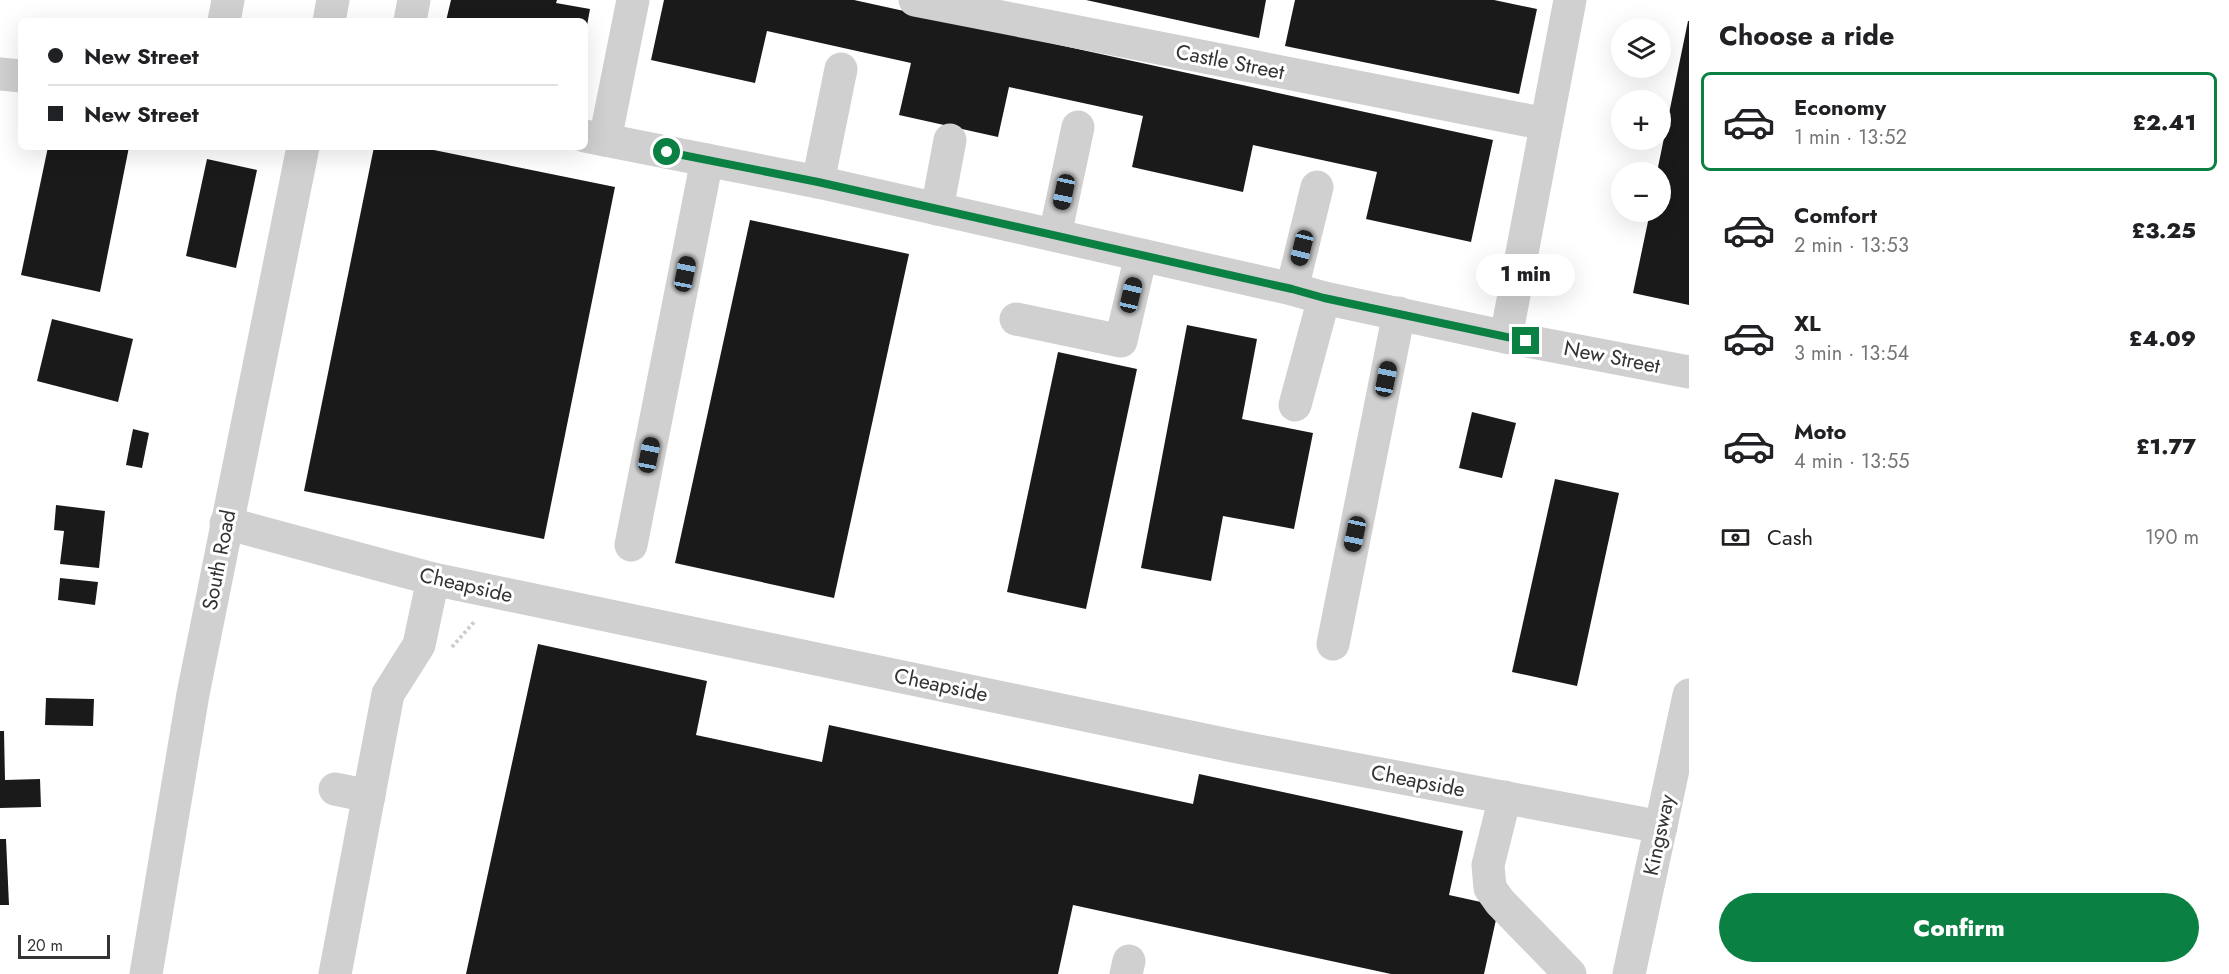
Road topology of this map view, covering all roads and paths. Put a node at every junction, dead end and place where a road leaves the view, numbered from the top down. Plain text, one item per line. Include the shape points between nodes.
1 (228, 0) edge
2 (333, 0) edge
3 (414, 0) edge
4 (633, 0) edge
5 (915, 0) edge
6 (1570, 0) edge
7 (225, 18) edge
8 (330, 18) edge
9 (411, 18) edge
10 (841, 69) dead end
11 (0, 74) edge
12 (18, 76) edge
13 (1546, 124) junction
14 (1078, 127) dead end
15 (595, 138) edge
16 (950, 140) dead end
17 (302, 150) edge
18 (707, 160) junction
19 (818, 182) junction
20 (1317, 187) dead end
21 (937, 208) junction
22 (1055, 235) junction
23 (1141, 255) junction
24 (1292, 289) junction
25 (1324, 298) junction
26 (1399, 313) junction
27 (1016, 319) dead end
28 (1506, 337) junction
29 (1689, 372) edge
30 (1295, 405) dead end
31 (226, 522) junction
32 (631, 545) dead end
33 (434, 579) junction
34 (1334, 644) dead end
35 (1689, 695) edge
36 (335, 789) dead end
37 (369, 796) junction
38 (1505, 797) junction
39 (1661, 827) junction
40 (146, 974) edge
41 (335, 974) edge
42 (1570, 974) edge
43 (1629, 974) edge

1 - 7 street
2 - 8 street
3 - 9 street
4 - 15 street
5 - 13 street, Castle Street
6 - 13 street
10 - 19 street
11 - 12 street
13 - 28 street
14 - 22 street
15 - 18 street, New Street
16 - 21 street
17 - 31 street, South Road
18 - 19 street, New Street
18 - 32 street
19 - 21 street, New Street
20 - 24 street
21 - 22 street, New Street
22 - 23 street, New Street
23 - 24 street, New Street
23 - 27 street via 1121,341
24 - 25 street, New Street
25 - 26 street, New Street
25 - 30 street
26 - 28 street, New Street
26 - 34 street
28 - 29 street, New Street
31 - 33 street, Cheapside
31 - 40 street, South Road
33 - 37 street via 419,645 388,694
33 - 38 street, Cheapside via 1238,747
35 - 39 street, Kingsway
36 - 37 street
37 - 41 street
38 - 39 street, Cheapside
38 - 42 street via 1488,865 1490,888
39 - 43 street, Kingsway

